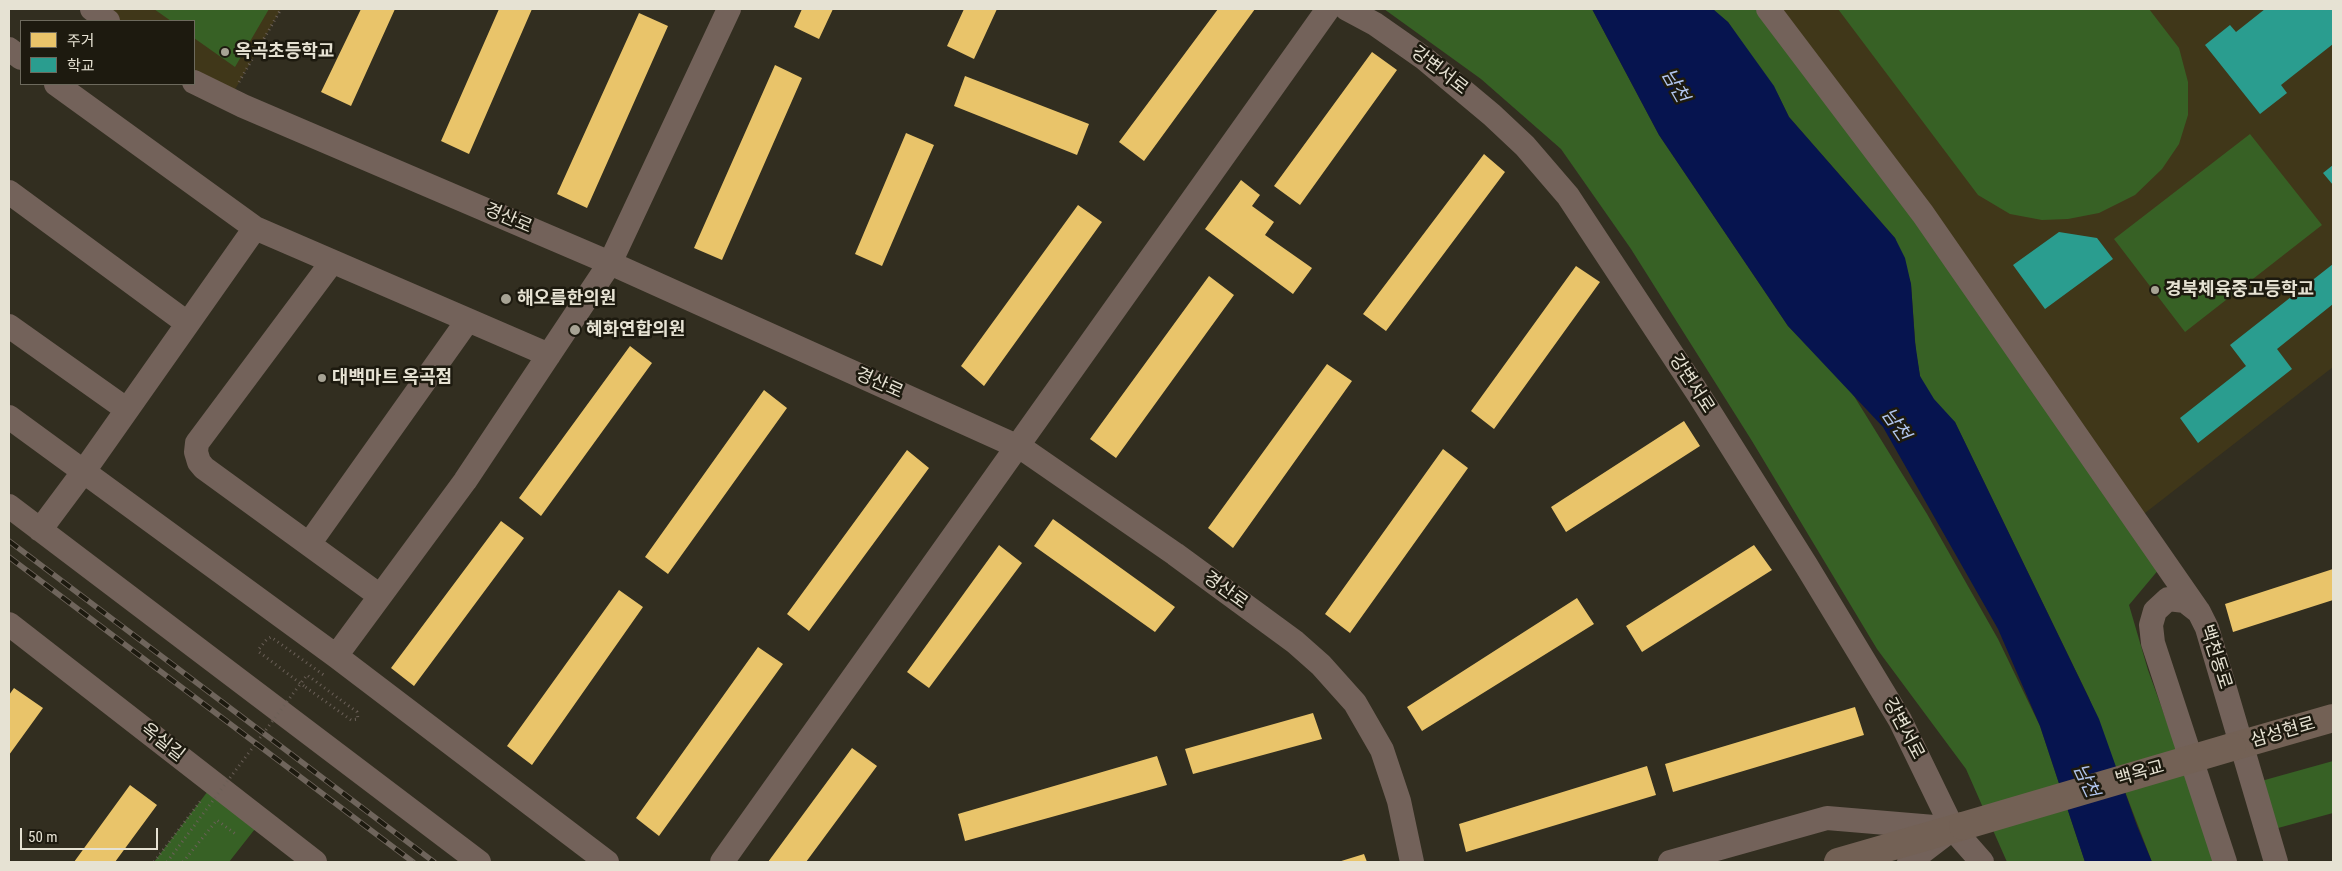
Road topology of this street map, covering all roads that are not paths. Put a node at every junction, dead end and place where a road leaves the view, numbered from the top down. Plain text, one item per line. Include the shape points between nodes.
1 (92, 9) edge
2 (729, 9) edge
3 (1328, 9) edge
4 (1347, 9) edge
5 (1768, 9) edge
6 (107, 20) edge
7 (9, 49) edge
8 (20, 57) edge
9 (195, 83) edge
10 (57, 85) edge
11 (9, 192) edge
12 (255, 228) junction
13 (332, 262) junction
14 (610, 263) junction
15 (468, 320) junction
16 (187, 323) junction
17 (9, 326) edge
18 (548, 355) junction
19 (126, 409) junction
20 (9, 417) edge
21 (1017, 447) junction
22 (84, 471) junction
23 (9, 506) edge
24 (40, 530) junction
25 (309, 544) junction
26 (380, 596) junction
27 (2199, 612) junction
28 (9, 624) edge
29 (336, 656) junction
30 (2333, 718) edge
31 (2237, 746) junction
32 (1958, 828) junction
33 (316, 862) edge
34 (478, 862) edge
35 (607, 862) edge
36 (722, 862) edge
37 (1412, 862) edge
38 (1670, 862) edge
39 (1838, 862) edge
40 (1909, 862) edge
41 (1982, 862) edge
42 (2225, 862) edge
43 (2276, 862) edge

1 - 6 street
2 - 14 street
3 - 21 street
4 - 32 street, 강변서로 via 1425,59 1492,115 1525,146 1568,196 1806,566 1900,720
5 - 27 street via 1923,214
7 - 8 street
9 - 14 street, 경산로
10 - 12 street
11 - 16 street
12 - 13 street
12 - 16 street
13 - 15 street
13 - 25 street via 197,443 196,452 204,468
14 - 18 street
14 - 21 street, 경산로
15 - 18 street
15 - 25 street
16 - 19 street
17 - 19 street
18 - 26 street via 465,482
19 - 22 street
20 - 22 street
21 - 36 street
21 - 37 street, 경산로 via 1175,554 1295,642 1321,665 1355,703 1382,750 1399,801
22 - 24 street
22 - 29 street
23 - 24 street
24 - 34 street
25 - 26 street
26 - 29 street
27 - 31 street, 백천동로 via 2207,628
27 - 42 street, 백천동로 via 2185,601 2168,599 2155,611 2153,643
28 - 33 street, 옥실길
29 - 35 street
30 - 31 main road, 삼성현로
31 - 32 main road, 백옥교, bridge
31 - 43 street, 백천동로
32 - 38 street via 1827,818
32 - 39 main road
32 - 40 street
32 - 41 street, 강변서로

